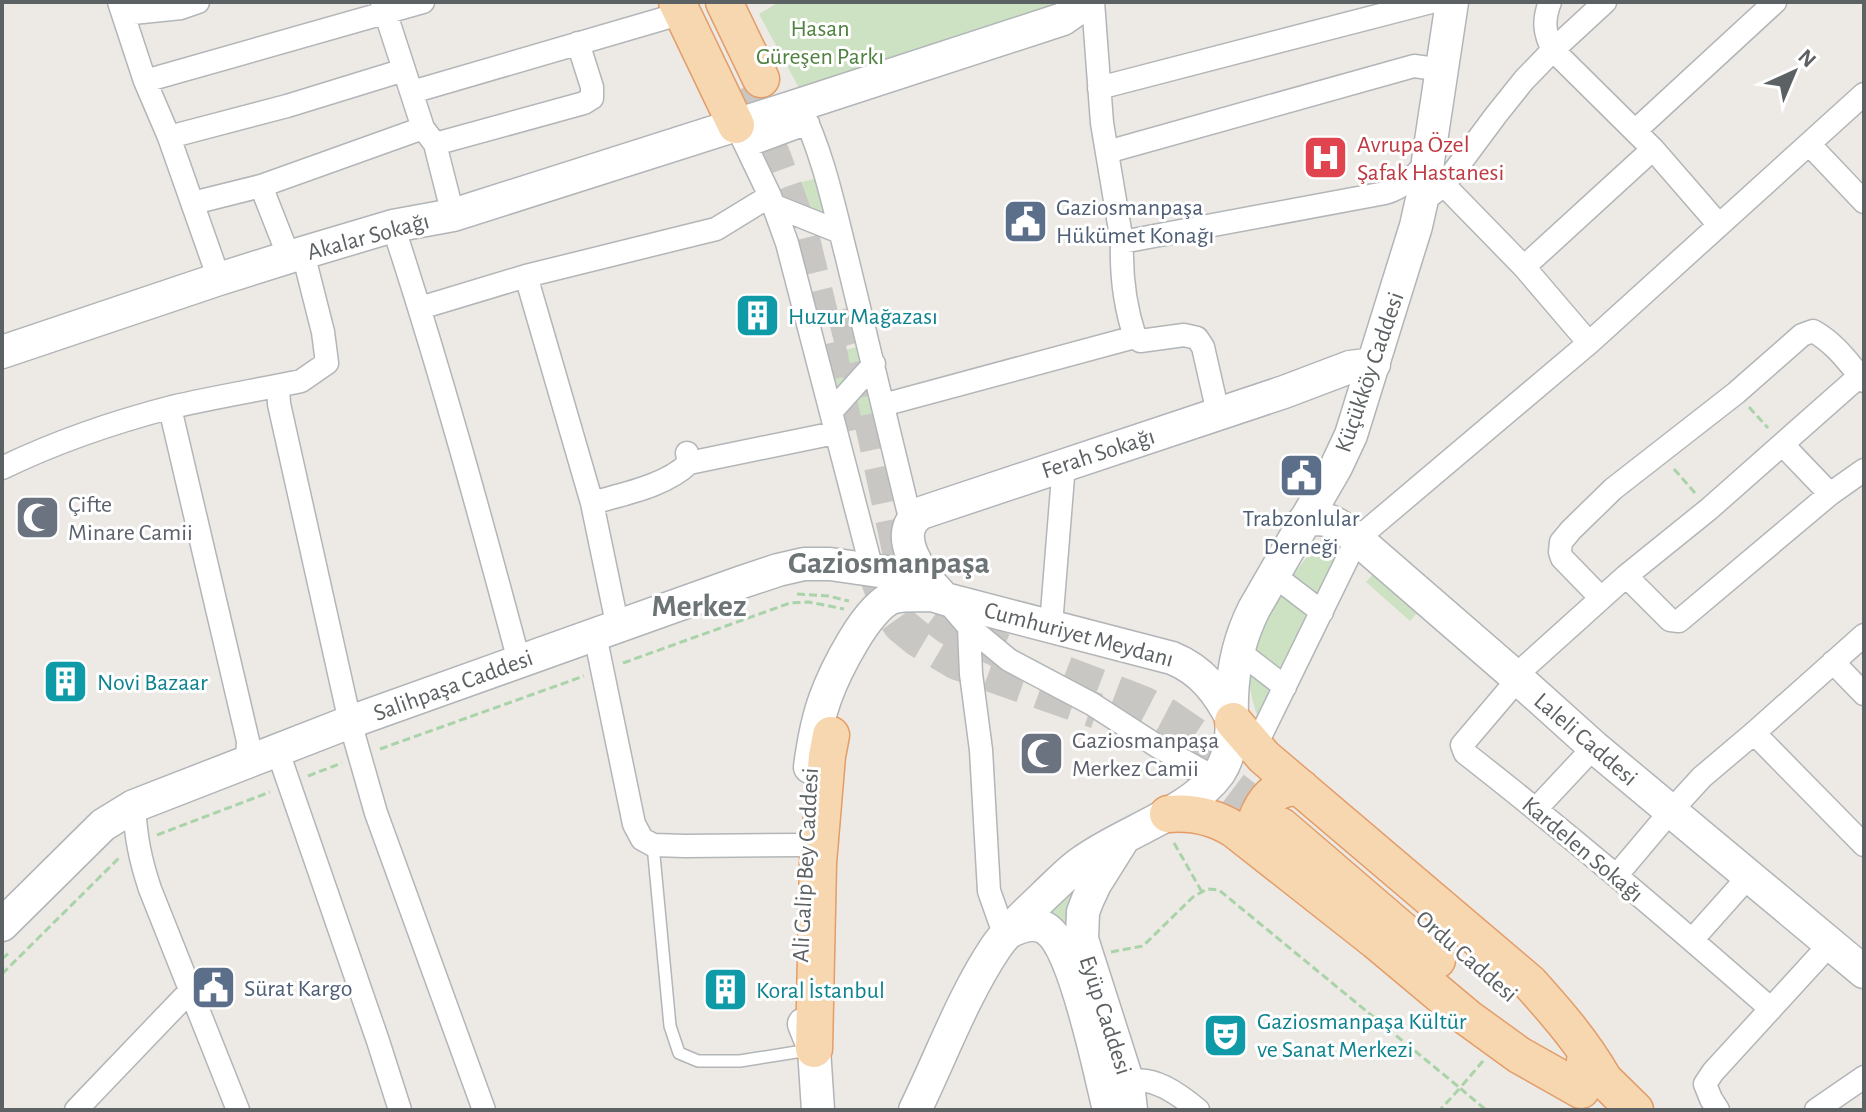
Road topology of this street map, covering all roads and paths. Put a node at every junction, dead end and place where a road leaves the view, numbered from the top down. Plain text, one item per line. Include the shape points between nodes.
1 (198, 2) edge
2 (423, 2) edge
3 (701, 2) edge
4 (724, 2) edge
5 (1090, 2) edge
6 (1431, 2) edge
7 (1452, 2) edge
8 (1550, 2) edge
9 (1605, 2) edge
10 (1775, 2) edge
11 (384, 7) edge
12 (121, 8) edge
13 (673, 9) edge
14 (578, 43) junction
15 (1553, 50) junction
16 (404, 70) junction
17 (1442, 72) junction
18 (145, 81) junction
19 (1099, 88) junction
20 (412, 92) junction
21 (1864, 94) edge
22 (804, 114) junction
23 (1635, 131) junction
24 (741, 135) junction
25 (429, 136) junction
26 (169, 137) junction
27 (1809, 144) junction
28 (1653, 149) junction
29 (1107, 152) junction
30 (261, 186) junction
31 (1385, 193) junction
32 (1428, 194) junction
33 (772, 201) junction
34 (1864, 202) edge
35 (193, 203) junction
36 (453, 215) junction
37 (1719, 225) junction
38 (393, 226) junction
39 (840, 232) junction
40 (1122, 242) junction
41 (296, 255) junction
42 (1524, 267) junction
43 (526, 276) junction
44 (219, 279) junction
45 (420, 308) junction
46 (1135, 337) junction
47 (1589, 343) junction
48 (2, 352) edge
49 (874, 364) junction
50 (1374, 364) junction
51 (1863, 376) edge
52 (278, 386) junction
53 (1736, 393) junction
54 (883, 405) junction
55 (170, 408) junction
56 (1218, 413) junction
57 (833, 422) junction
58 (1783, 445) junction
59 (1661, 454) junction
60 (1064, 464) junction
61 (2, 468) edge
62 (1864, 470) edge
63 (1830, 494) junction
64 (592, 503) junction
65 (1709, 509) junction
66 (914, 517) junction
67 (1304, 521) junction
68 (1357, 539) junction
69 (872, 570) junction
70 (1626, 576) junction
71 (1280, 580) dead end
72 (787, 596) dead end
73 (938, 597) junction
74 (1601, 598) junction
75 (850, 601) dead end
76 (849, 610) dead end
77 (1322, 612) junction
78 (1051, 625) junction
79 (969, 627) junction
80 (607, 631) junction
81 (1864, 635) edge
82 (1237, 650) junction
83 (516, 662) junction
84 (1833, 662) junction
85 (612, 666) dead end
86 (587, 675) dead end
87 (1517, 678) junction
88 (1285, 687) junction
89 (1864, 694) edge
90 (350, 722) junction
91 (1246, 729) junction
92 (1754, 733) junction
93 (831, 735) dead end
94 (1594, 747) junction
95 (277, 749) junction
96 (379, 749) dead end
97 (247, 761) junction
98 (342, 763) dead end
99 (1204, 772) tunnel mouth
100 (306, 777) dead end
101 (281, 787) dead end
102 (134, 806) junction
103 (1536, 809) junction
104 (1670, 812) junction
105 (1281, 816) junction
106 (1169, 825) junction
107 (1126, 835) junction
108 (157, 836) dead end
109 (653, 845) junction
110 (803, 845) junction
111 (1864, 845) edge
112 (121, 855) dead end
113 (1616, 876) junction
114 (1749, 876) junction
115 (1202, 892) junction
116 (2, 925) edge
117 (1005, 929) junction
118 (1692, 940) junction
119 (1831, 943) junction
120 (1087, 956) junction
121 (1864, 972) edge
122 (2, 974) edge
123 (190, 991) junction
124 (1771, 1009) junction
125 (1499, 1042) junction
126 (814, 1049) junction
127 (1864, 1077) edge
128 (1460, 1088) junction
129 (1595, 1093) edge
130 (1129, 1096) edge
131 (76, 1110) edge
132 (238, 1110) edge
133 (400, 1110) edge
134 (484, 1110) edge
135 (818, 1110) edge
136 (915, 1110) edge
137 (1108, 1110) edge
138 (1198, 1110) edge
139 (1440, 1110) edge
140 (1486, 1110) edge
141 (1635, 1110) edge
142 (1718, 1110) edge
143 (1816, 1110) edge

1 - 12 street via 181,8
2 - 11 street
3 - 4 main road via 752,83
5 - 19 street
5 - 22 main road, Akalar Sokağı via 1063,19
6 - 19 street
7 - 17 main road, Küçükköy Caddesi
8 - 15 street via 1545,34
9 - 15 street
10 - 23 street
11 - 16 street
11 - 18 street
12 - 18 street
13 - 14 street
13 - 24 main road
14 - 20 street
14 - 25 street via 592,87 592,98 584,103
15 - 23 street
15 - 32 street
16 - 20 street
16 - 26 street
17 - 29 street via 1414,66
17 - 32 main road, Küçükköy Caddesi
18 - 26 street
19 - 29 street
20 - 25 street
21 - 27 street
22 - 24 main road, Akalar Sokağı
22 - 39 street
23 - 28 street
24 - 33 street
24 - 36 main road, Akalar Sokağı
25 - 30 street
25 - 36 street
26 - 35 street
27 - 34 street
27 - 37 street
28 - 37 street
28 - 42 street
29 - 40 street
30 - 35 street
30 - 41 street
31 - 32 street via 1404,185
31 - 32 street via 1413,215
31 - 40 street
32 - 42 street
32 - 50 main road, Küçükköy Caddesi
33 - 39 street
33 - 43 street via 716,229
33 - 57 street
35 - 44 street
36 - 38 main road, Akalar Sokağı
37 - 47 street
38 - 41 main road, Akalar Sokağı
38 - 45 street
39 - 49 street
40 - 46 street
41 - 44 main road, Akalar Sokağı
41 - 52 street via 323,332 327,363 301,381
42 - 47 street
43 - 45 street
43 - 64 street
44 - 48 main road, Akalar Sokağı
45 - 83 street
46 - 54 street
46 - 56 street via 1197,338
47 - 68 street
49 - 54 street
49 - 57 street
50 - 56 main road, Ferah Sokağı via 1350,367
50 - 67 main road, Küçükköy Caddesi via 1351,435
51 - 53 street via 1813,331
51 - 58 street
52 - 55 street
52 - 90 street
53 - 58 path
53 - 59 street
54 - 66 street
55 - 61 street via 85,433
55 - 97 street via 248,741
56 - 60 main road, Ferah Sokağı
57 - 64 street via 688,458 668,479
57 - 69 street
58 - 63 street
58 - 65 street
59 - 65 path
59 - 74 street via 1613,489 1561,542 1562,558
60 - 66 main road, Ferah Sokağı
60 - 78 street
62 - 63 street
63 - 70 street via 1679,621 1670,620
64 - 80 street
65 - 70 street
66 - 73 main road via 907,531 913,554
67 - 68 main road, Laleli Caddesi via 1325,518
67 - 82 main road, Küçükköy Caddesi
68 - 77 street
68 - 87 main road, Laleli Caddesi
69 - 73 main road, Salihpaşa Caddesi
69 - 80 main road, Salihpaşa Caddesi via 804,564
70 - 74 street
71 - 77 street
72 - 75 path
73 - 78 main road, Cumhuriyet Meydanı
73 - 79 street
73 - 110 main road, Ali Galip Bey Caddesi via 894,597 860,630 825,698 811,755
74 - 87 street
76 - 85 path via 790,603
77 - 88 street
78 - 91 main road, Cumhuriyet Meydanı via 1184,662
79 - 99 street via 1009,660
79 - 117 street via 989,891
80 - 83 main road, Salihpaşa Caddesi
80 - 109 street via 634,824 642,839
81 - 84 street
82 - 88 street
82 - 91 main road, Küçükköy Caddesi via 1232,698
83 - 90 main road, Salihpaşa Caddesi
84 - 89 street
84 - 92 street
86 - 96 path
87 - 94 main road, Laleli Caddesi
87 - 103 street, Kardelen Sokağı via 1462,745 1465,753
88 - 91 street
90 - 95 main road, Salihpaşa Caddesi
90 - 134 street via 376,813
91 - 105 main road
91 - 106 main road, Küçükköy Caddesi via 1218,773
92 - 104 street
92 - 111 street
93 - 126 main road via 818,863
94 - 103 street
94 - 104 main road, Laleli Caddesi
95 - 97 main road, Salihpaşa Caddesi
95 - 133 street
97 - 102 main road, Salihpaşa Caddesi
98 - 100 path
101 - 108 path
102 - 116 main road, Salihpaşa Caddesi via 103,825
102 - 123 street via 140,857
103 - 113 street, Kardelen Sokağı
104 - 113 street
104 - 114 main road, Laleli Caddesi
105 - 106 main road via 1222,822 1183,813
105 - 125 main road
105 - 129 main road, Ordu Caddesi via 1393,891 1570,1047
106 - 107 main road, Küçükköy Caddesi
106 - 115 path
107 - 117 main road, Küçükköy Caddesi via 1080,863
107 - 120 main road, Eyüp Caddesi via 1083,912
109 - 110 street
109 - 126 lane via 670,1026 679,1053 698,1061 740,1061
110 - 126 main road, Ali Galip Bey Caddesi via 799,1001
112 - 122 path
113 - 118 street, Kardelen Sokağı
114 - 118 street
114 - 119 main road, Laleli Caddesi
115 - 120 path via 1143,946
115 - 128 path via 1219,890 1234,901
117 - 136 main road, Küçükköy Caddesi
117 - 137 main road, Eyüp Caddesi via 1045,928 1060,946 1081,1001
118 - 124 street, Kardelen Sokağı
119 - 121 main road, Laleli Caddesi
119 - 124 street
120 - 130 main road, Eyüp Caddesi
123 - 131 street
123 - 132 street
124 - 142 street via 1705,1084
125 - 128 path
125 - 129 main road
126 - 135 main road, Ali Galip Bey Caddesi
127 - 143 street
128 - 139 path
128 - 140 path
129 - 141 main road, Ordu Caddesi
130 - 137 main road
130 - 138 street via 1137,1079 1149,1080

